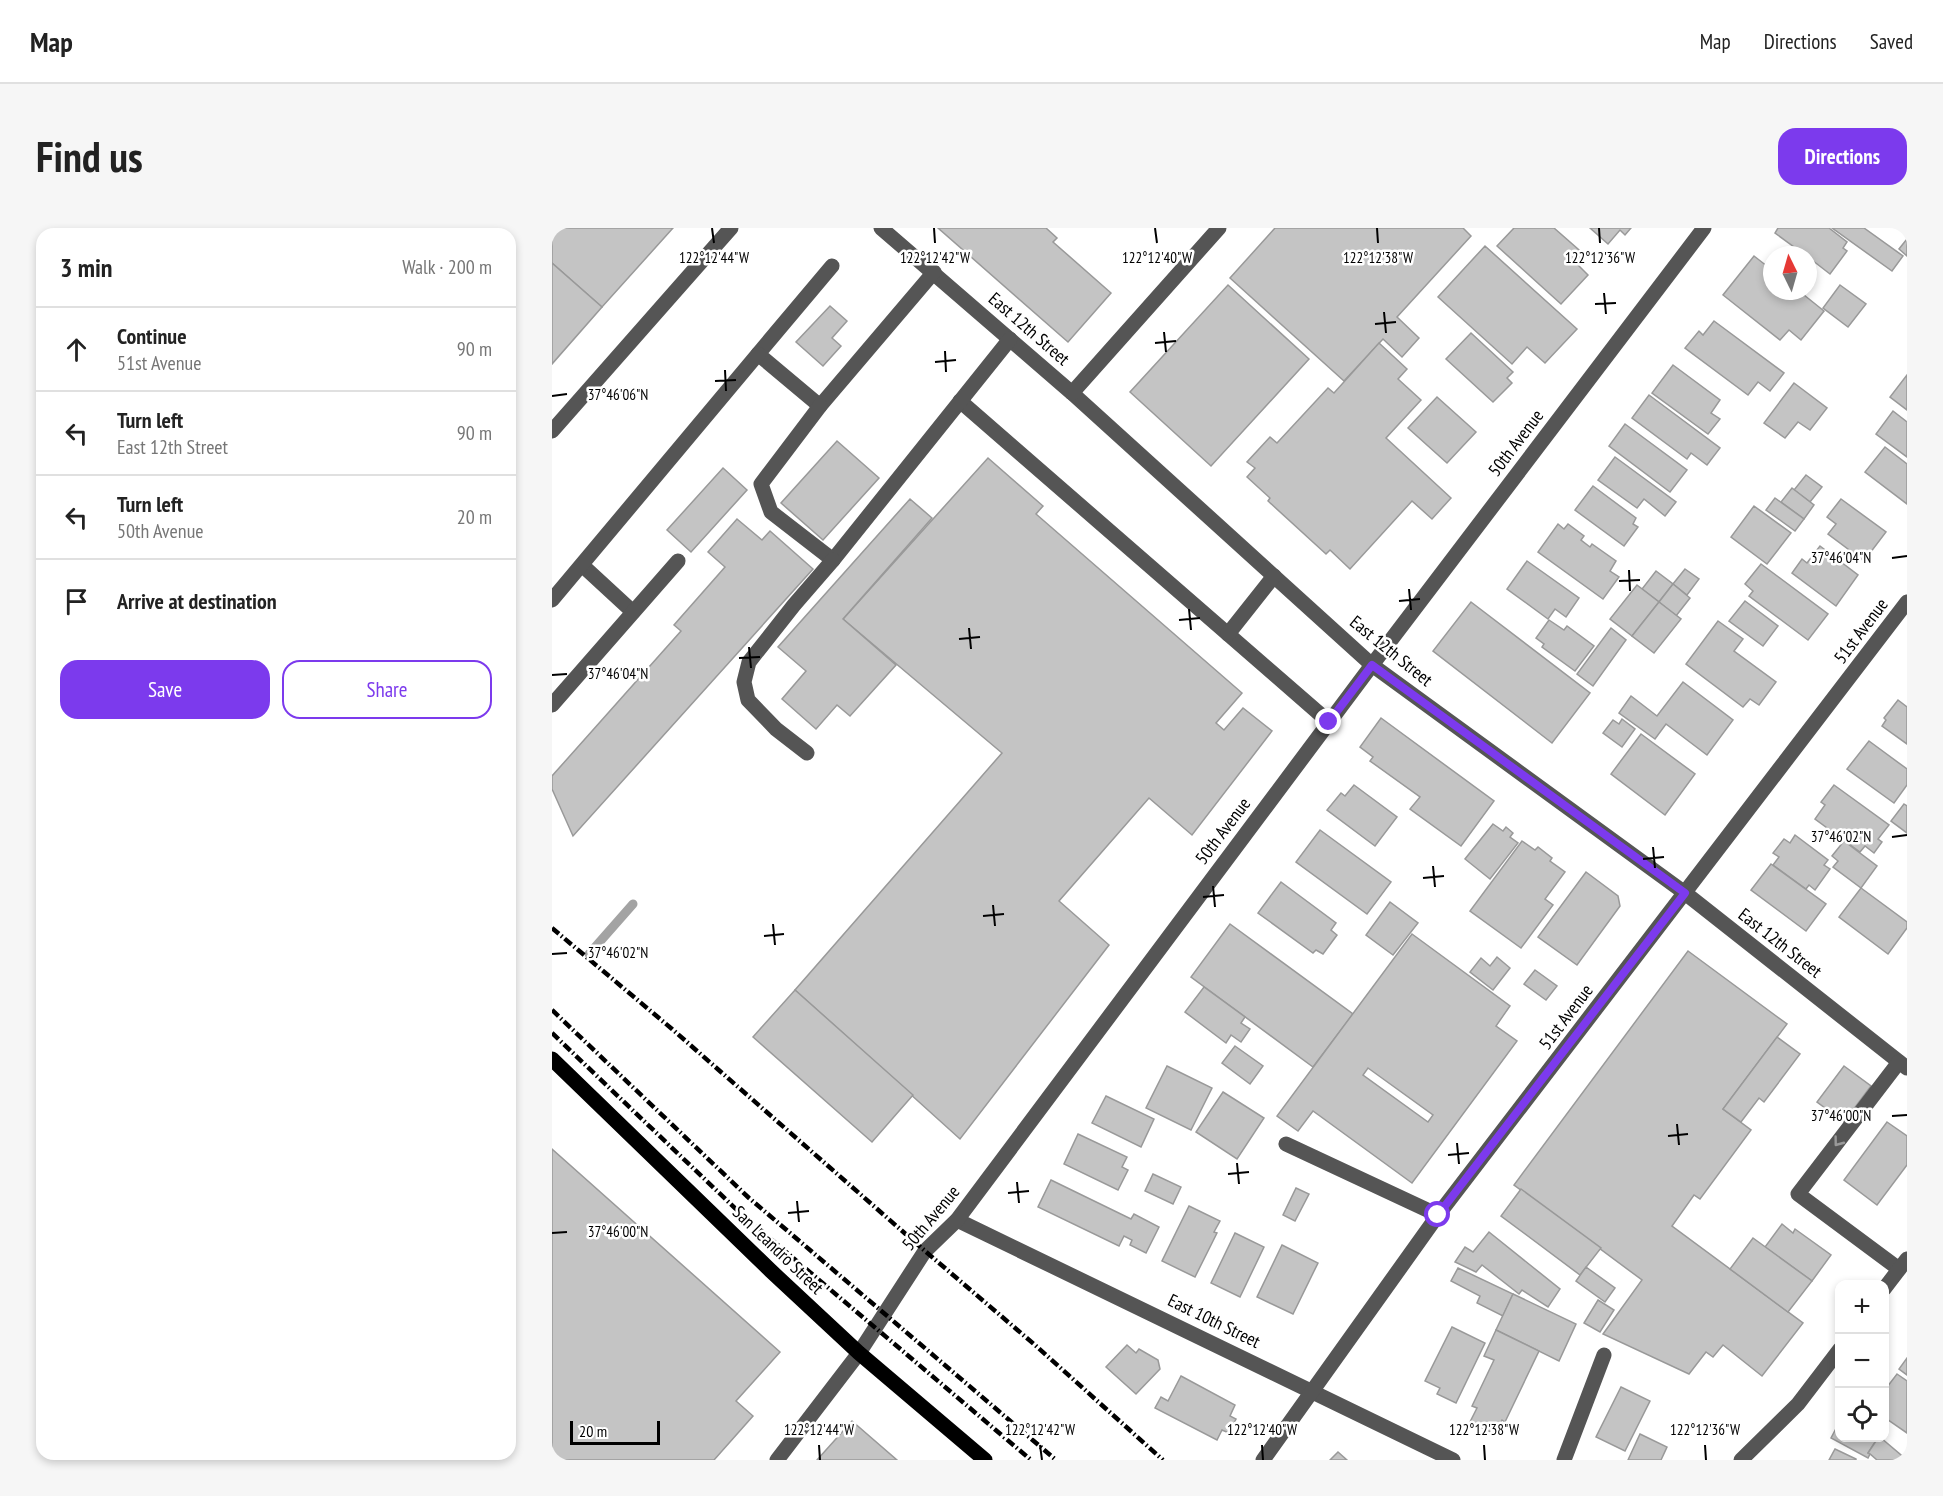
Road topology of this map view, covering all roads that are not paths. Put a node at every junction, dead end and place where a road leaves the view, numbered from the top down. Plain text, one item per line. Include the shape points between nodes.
1 (731, 228) edge
2 (881, 228) edge
3 (1219, 228) edge
4 (1704, 228) edge
5 (832, 266) dead end
6 (934, 273) junction
7 (1010, 339) junction
8 (758, 354) junction
9 (1072, 393) junction
10 (960, 401) junction
11 (820, 406) junction
12 (552, 431) edge
13 (833, 560) junction
14 (678, 561) dead end
15 (582, 565) junction
16 (1274, 576) junction
17 (552, 600) edge
18 (1907, 602) edge
19 (633, 612) junction
20 (1228, 634) junction
21 (1372, 665) junction
22 (552, 705) edge
23 (1329, 722) junction
24 (807, 753) dead end
25 (1685, 893) junction
26 (552, 1059) edge
27 (1903, 1065) edge
28 (1286, 1144) dead end
29 (1438, 1215) junction
30 (957, 1220) junction
31 (1903, 1264) edge
32 (1889, 1282) edge
33 (859, 1353) junction
34 (1835, 1354) edge
35 (1604, 1355) dead end
36 (1314, 1391) junction
37 (777, 1460) edge
38 (985, 1460) edge
39 (1263, 1460) edge
40 (1453, 1460) edge
41 (1564, 1460) edge
42 (1741, 1460) edge

1 - 12 street
2 - 6 street, East 12th Street
3 - 9 street
4 - 21 street, 50th Avenue
5 - 8 street
6 - 7 street, East 12th Street
6 - 11 street
7 - 9 street, East 12th Street
7 - 10 street
8 - 11 street
8 - 15 street
9 - 16 street, East 12th Street
10 - 13 street
10 - 20 street
11 - 13 street via 761,484 771,512
13 - 24 street via 749,662 744,682 748,700
14 - 19 street
15 - 17 street
15 - 19 street
16 - 20 street
16 - 21 street, East 12th Street
18 - 25 street, 51st Avenue
19 - 22 street
20 - 23 street
21 - 23 street, 50th Avenue
21 - 25 street, East 12th Street
23 - 30 street, 50th Avenue
25 - 27 street, East 12th Street
25 - 29 street, 51st Avenue
26 - 33 main road, San Leandro Street
27 -> 31 street via 1798,1194
28 - 29 street
29 - 36 street, 51st Avenue
30 - 33 street, 50th Avenue via 926,1251
30 - 36 street, East 10th Street
31 - 32 street
33 - 37 street, 50th Avenue
33 - 38 main road, San Leandro Street
34 - 42 street via 1798,1404
35 - 41 street
36 - 39 street, 51st Avenue
36 - 40 street, East 10th Street

